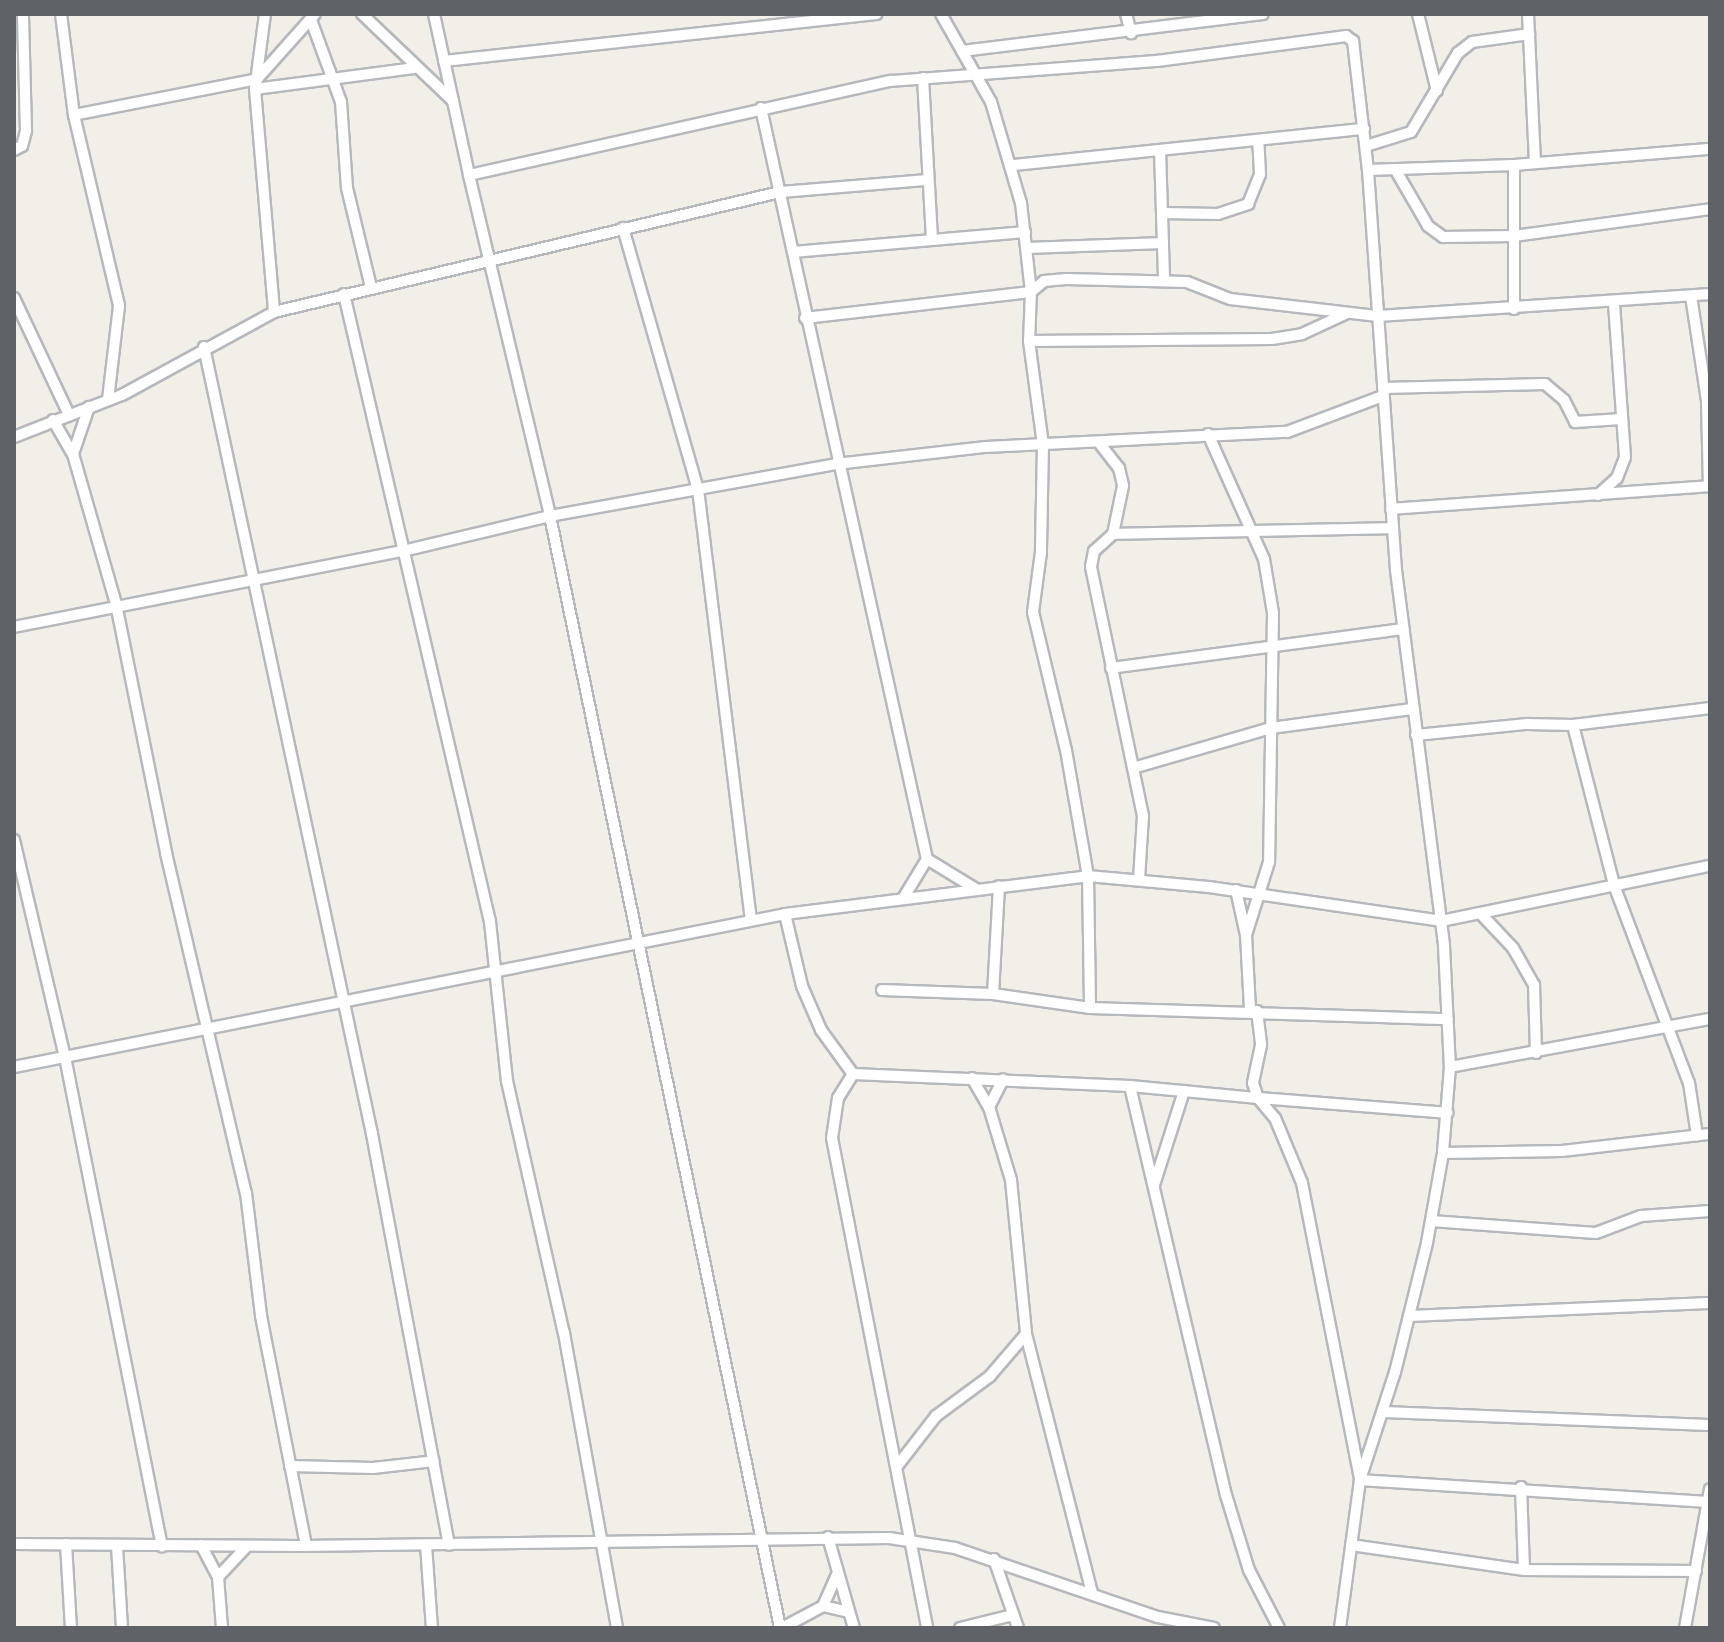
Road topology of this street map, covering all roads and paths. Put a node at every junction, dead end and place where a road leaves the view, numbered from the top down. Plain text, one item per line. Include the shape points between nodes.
1 (23, 14) edge
2 (61, 14) edge
3 (265, 14) edge
4 (362, 14) edge
5 (434, 14) edge
6 (876, 14) edge
7 (941, 14) edge
8 (1126, 14) edge
9 (1263, 14) edge
10 (1418, 14) edge
11 (1528, 14) edge
12 (313, 17) edge
13 (1131, 33) junction
14 (1529, 34) junction
15 (962, 51) junction
16 (444, 61) junction
17 (414, 68) junction
18 (974, 75) junction
19 (923, 78) junction
20 (335, 82) junction
21 (256, 84) junction
22 (1437, 91) junction
23 (453, 102) junction
24 (761, 108) junction
25 (74, 115) junction
26 (1364, 129) junction
27 (1258, 140) junction
28 (1366, 146) junction
29 (1710, 149) edge
30 (14, 150) edge
31 (1160, 150) junction
32 (1535, 162) junction
33 (1014, 165) junction
34 (1514, 165) junction
35 (1395, 169) junction
36 (1368, 170) junction
37 (469, 175) junction
38 (926, 180) junction
39 (780, 192) junction
40 (1710, 209) edge
41 (1162, 213) junction
42 (623, 228) junction
43 (1025, 232) junction
44 (1514, 236) junction
45 (932, 239) junction
46 (1163, 243) junction
47 (1027, 248) junction
48 (793, 252) junction
49 (489, 261) junction
50 (1164, 279) junction
51 (371, 287) junction
52 (1031, 292) junction
53 (344, 294) junction
54 (1710, 294) edge
55 (1691, 296) junction
56 (14, 298) edge
57 (1614, 304) junction
58 (1514, 309) junction
59 (274, 312) junction
60 (1345, 314) junction
61 (1378, 316) junction
62 (805, 318) junction
63 (1029, 341) junction
64 (204, 347) junction
65 (1383, 392) junction
66 (108, 400) junction
67 (89, 407) junction
68 (69, 415) junction
69 (1622, 419) junction
70 (53, 420) junction
71 (1208, 434) junction
72 (14, 437) edge
73 (1043, 444) junction
74 (1100, 444) junction
75 (73, 454) junction
76 (836, 464) junction
77 (1710, 486) edge
78 (698, 489) junction
79 (1596, 496) junction
80 (1391, 509) junction
81 (550, 516) junction
82 (1393, 528) junction
83 (1252, 530) junction
84 (1113, 534) junction
85 (403, 551) junction
86 (252, 577) junction
87 (116, 604) junction
88 (14, 627) edge
89 (1403, 629) junction
90 (1273, 646) junction
91 (1111, 668) junction
92 (1710, 708) edge
93 (1412, 709) junction
94 (1573, 725) junction
95 (1271, 728) junction
96 (1416, 735) junction
97 (1133, 768) junction
98 (14, 840) edge
99 (927, 859) junction
100 (1710, 866) edge
101 (1088, 876) junction
102 (1139, 879) junction
103 (1614, 885) junction
104 (999, 886) junction
105 (976, 889) junction
106 (1236, 890) junction
107 (1261, 894) junction
108 (904, 897) junction
109 (1480, 913) junction
110 (785, 914) junction
111 (751, 920) junction
112 (1441, 921) junction
113 (1246, 935) junction
114 (640, 943) junction
115 (492, 970) junction
116 (882, 990) dead end
117 (993, 994) junction
118 (342, 1000) junction
119 (1090, 1008) junction
120 (1254, 1010) junction
121 (1448, 1019) junction
122 (1710, 1019) edge
123 (1670, 1024) junction
124 (208, 1029) junction
125 (1536, 1053) junction
126 (65, 1057) junction
127 (14, 1067) edge
128 (1450, 1067) junction
129 (853, 1074) junction
130 (972, 1078) junction
131 (1003, 1079) junction
132 (1130, 1086) junction
133 (1184, 1091) junction
134 (1258, 1098) junction
135 (989, 1107) junction
136 (1447, 1113) junction
137 (1710, 1134) edge
138 (1697, 1135) junction
139 (1443, 1153) junction
140 (1154, 1187) junction
141 (1710, 1211) edge
142 (1431, 1221) junction
143 (1708, 1306) edge
144 (1409, 1316) junction
145 (1026, 1334) junction
146 (1383, 1412) junction
147 (1710, 1425) edge
148 (434, 1461) junction
149 (898, 1465) junction
150 (290, 1466) junction
151 (1360, 1480) junction
152 (1521, 1487) junction
153 (1710, 1489) edge
154 (1707, 1502) junction
155 (763, 1537) junction
156 (828, 1537) junction
157 (601, 1540) junction
158 (913, 1542) junction
159 (14, 1544) edge
160 (66, 1544) junction
161 (201, 1545) junction
162 (426, 1545) junction
163 (449, 1545) junction
164 (1351, 1545) junction
165 (117, 1546) junction
166 (162, 1546) junction
167 (247, 1546) junction
168 (306, 1546) junction
169 (994, 1559) junction
170 (1524, 1570) junction
171 (1696, 1571) junction
172 (837, 1575) junction
173 (218, 1577) junction
174 (1092, 1593) junction
175 (823, 1606) junction
176 (848, 1612) junction
177 (1013, 1615) junction
178 (71, 1628) edge
179 (122, 1628) edge
180 (222, 1628) edge
181 (432, 1628) edge
182 (617, 1628) edge
183 (781, 1628) edge
184 (854, 1628) edge
185 (927, 1628) edge
186 (960, 1628) edge
187 (1018, 1628) edge
188 (1214, 1628) edge
189 (1279, 1628) edge
190 (1340, 1628) edge
191 (1685, 1628) edge

1 - 30 street via 26,131 22,146
2 - 25 street
3 - 21 street
4 - 17 street
5 - 16 street
6 - 16 street
7 - 15 street
8 - 13 street
9 - 13 street
10 - 22 street
11 - 14 street
12 - 20 street
12 - 21 street
13 - 15 street
14 - 22 street via 1472,42 1458,53
14 - 32 street
15 - 18 street
16 - 23 street
17 - 20 street
17 - 23 street
18 - 19 street
18 - 26 street via 1157,61 1346,36 1357,55
18 - 33 street via 991,102
19 - 24 street
19 - 38 street
20 - 21 street
20 - 51 street via 345,131 347,188
21 - 25 street
21 - 59 street
22 - 28 street via 1411,132
23 - 37 street
24 - 37 street
24 - 39 street
25 - 66 street via 119,306
26 - 27 street
26 - 28 street
27 - 31 street
27 - 41 street via 1260,174 1248,204 1218,214
28 - 36 street
29 - 32 street
31 - 33 street
31 - 41 street
32 - 34 street
33 - 43 street
34 - 35 street
34 - 44 street
35 - 36 street
35 - 44 street via 1428,226 1443,237
36 - 61 street
37 - 49 street
38 - 39 street
38 - 45 street
39 - 42 street
39 - 48 street
40 - 44 street
41 - 46 street
42 - 49 street
42 - 78 street
43 - 45 street
43 - 47 street
44 - 58 street
45 - 48 street
46 - 47 street
46 - 50 street
47 - 52 street
48 - 62 street
49 - 51 street
49 - 81 street
50 - 52 street via 1051,280
50 - 60 street via 1230,299
51 - 53 street
52 - 62 street
52 - 63 street
53 - 59 street
53 - 85 street
54 - 55 street
55 - 57 street
55 - 77 street via 1707,401
56 - 68 street
57 - 58 street
57 - 69 street
58 - 61 street
59 - 64 street
60 - 61 street
60 - 63 street via 1315,330 1272,339
61 - 65 street
62 - 76 street
63 - 73 street
64 - 66 street
64 - 86 street
65 - 69 street via 1545,384 1564,400 1575,422
65 - 71 street via 1287,432
65 - 80 street
66 - 67 street
67 - 68 street
67 - 75 street
68 - 70 street
69 - 79 street via 1625,457 1617,478
70 - 72 street
70 - 75 street
71 - 74 street
71 - 83 street
73 - 74 street
73 - 76 street
73 - 101 street via 1041,552 1033,612 1066,750
74 - 84 street via 1119,468 1123,486
75 - 87 street
76 - 78 street
76 - 99 street
77 - 79 street
78 - 81 street
78 - 111 street
79 - 80 street
80 - 82 street
81 - 85 street
81 - 114 street
82 - 83 street
82 - 89 street
83 - 84 street
83 - 90 street via 1269,582
84 - 91 street via 1094,551 1091,567
85 - 86 street
85 - 115 street via 490,922
86 - 87 street
86 - 118 street via 281,694
87 - 88 street
87 - 124 street via 162,838
89 - 90 street
89 - 93 street
90 - 91 street
90 - 95 street
91 - 97 street
92 - 94 street
93 - 95 street
93 - 96 street
94 - 96 street
94 - 103 street
95 - 97 street
95 - 107 street via 1269,862
96 - 112 street
97 - 102 street via 1143,816
98 - 126 street
99 - 105 street
99 - 108 street
100 - 103 street
101 - 102 street
101 - 104 street
101 - 119 street
102 - 106 street
103 - 109 street
103 - 123 street
104 - 105 street
104 - 117 street
105 - 108 street
106 - 107 street
106 - 113 street
107 - 112 street
107 - 113 street
108 - 110 street
109 - 112 street
109 - 125 street via 1513,948 1534,985
110 - 111 street
110 - 129 street via 802,986 821,1030
111 - 114 street
112 - 121 street
113 - 120 street
114 - 115 street
114 - 155 street
115 - 118 street
115 - 157 street via 507,1081 564,1333
116 - 117 street
117 - 119 street
118 - 124 street
118 - 148 street
119 - 120 street
120 - 121 street
120 - 134 street via 1261,1045 1253,1083
121 - 128 street
122 - 123 street
123 - 125 street
123 - 138 street via 1689,1083
124 - 126 street
124 - 150 street via 246,1193 261,1316
125 - 128 street
126 - 127 street
126 - 166 street
128 - 136 street
129 - 130 street
129 - 149 street via 838,1098 832,1138
130 - 131 street
130 - 135 street
131 - 132 street
131 - 135 street
132 - 133 street
132 - 140 street
133 - 134 street
133 - 140 street
134 - 136 street
134 - 151 street via 1275,1118 1302,1183
135 - 145 street via 1011,1180
136 - 139 street
137 - 138 street
138 - 139 street via 1562,1151
139 - 142 street
140 - 189 street via 1226,1495 1249,1570
141 - 142 street via 1641,1216 1596,1233
142 - 144 street
143 - 144 street
144 - 146 street
145 - 149 street via 990,1376 936,1416
145 - 174 street
146 - 147 street
146 - 151 street
148 - 150 street via 373,1468
148 - 163 street
149 - 158 street
150 - 168 street
151 - 152 street
151 - 164 street
152 - 154 street
152 - 170 street
153 - 154 street
154 - 171 street
155 - 156 street
155 - 157 street
155 - 183 street
156 - 158 street
156 - 172 street
157 - 163 street
157 - 182 street
158 - 169 street
158 - 185 street
159 - 160 street
160 - 165 street
160 - 178 street
161 - 166 street
161 - 167 street
161 - 173 street
162 - 163 street
162 - 168 street
162 - 181 street
164 - 170 street
164 - 190 street
165 - 166 street
165 - 179 street
167 - 168 street
167 - 173 street
169 - 174 street
169 - 177 street
170 - 171 street
171 - 191 street
172 - 175 street
172 - 176 street
173 - 180 street
174 - 188 street via 1158,1617
175 - 176 street
175 - 183 street
176 - 184 street
177 - 186 street
177 - 187 street

